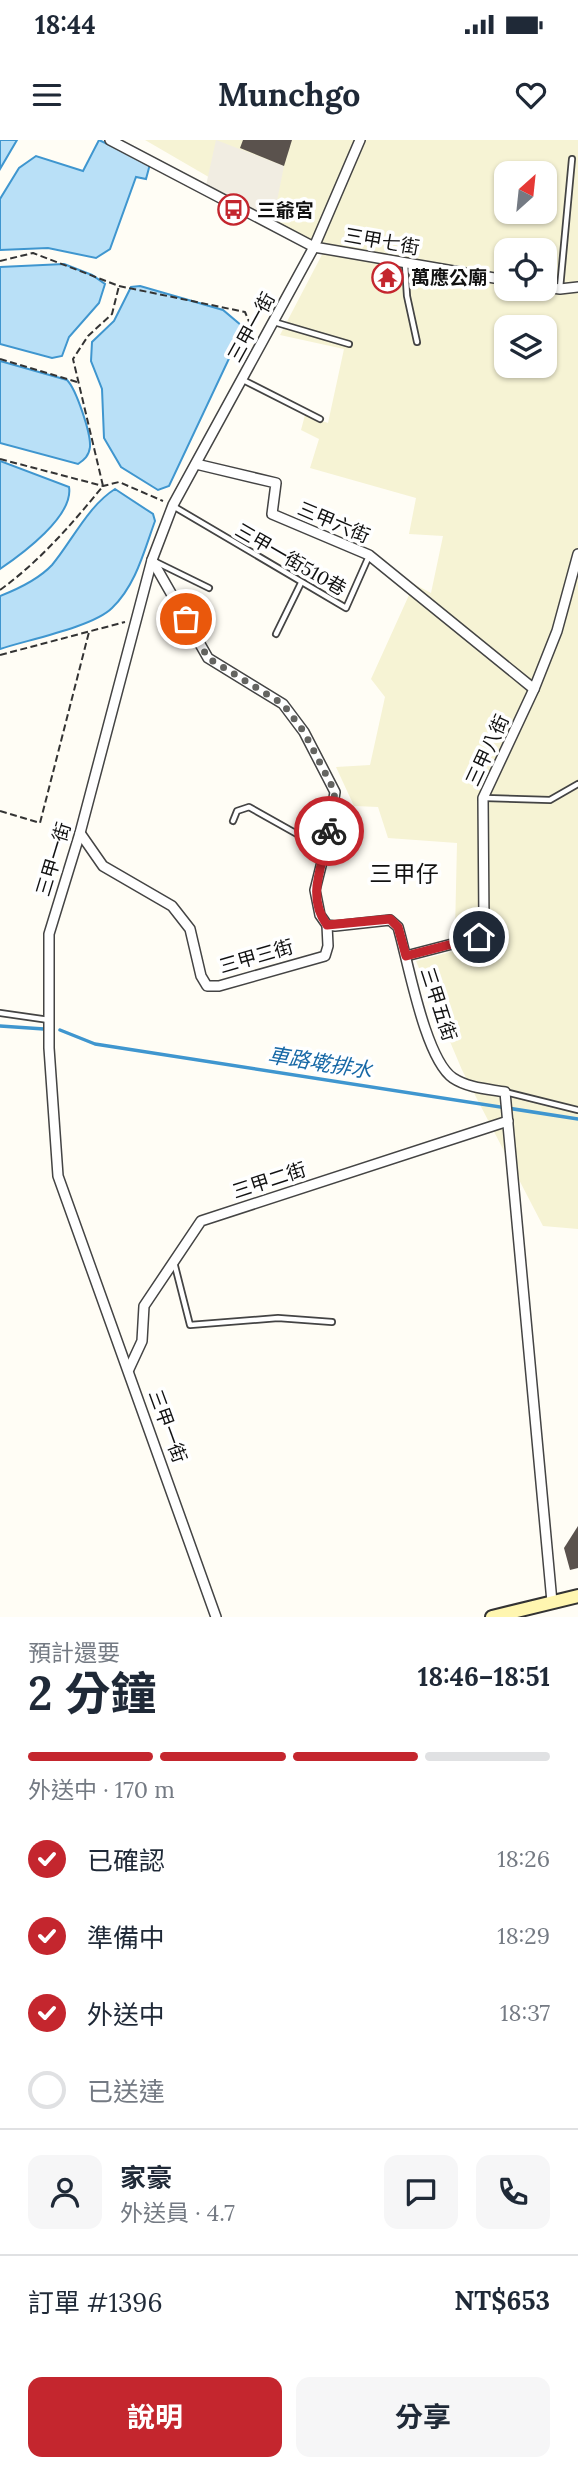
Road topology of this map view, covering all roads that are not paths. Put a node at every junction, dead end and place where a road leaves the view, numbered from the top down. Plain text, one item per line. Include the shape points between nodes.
1 (110, 140) edge
2 (360, 140) edge
3 (572, 159) dead end
4 (314, 247) junction
5 (405, 264) junction
6 (494, 278) edge
7 (578, 287) edge
8 (557, 289) edge
9 (560, 289) junction
10 (274, 322) junction
11 (417, 342) dead end
12 (349, 344) dead end
13 (243, 379) junction
14 (320, 419) dead end
15 (196, 464) junction
16 (173, 505) junction
17 (578, 554) edge
18 (369, 555) junction
19 (152, 560) junction
20 (301, 583) junction
21 (209, 588) dead end
22 (276, 634) dead end
23 (534, 689) junction
24 (578, 785) edge
25 (483, 798) junction
26 (233, 821) dead end
27 (80, 832) junction
28 (327, 842) junction
29 (327, 925) junction
30 (406, 956) junction
31 (0, 1013) edge
32 (50, 1020) junction
33 (505, 1092) junction
34 (578, 1110) edge
35 (508, 1121) junction
36 (174, 1261) junction
37 (332, 1322) dead end
38 (129, 1369) junction
39 (578, 1596) edge
40 (552, 1602) junction
41 (216, 1617) edge
42 (492, 1617) edge

1 - 4 street, 三甲七街
2 - 4 street, 三甲一街
3 - 9 lane
4 - 5 street, 三甲七街
4 - 10 street, 三甲一街
5 - 6 street, 三甲七街
5 - 11 lane
7 - 9 street
8 - 9 street
10 - 12 lane
10 - 13 street, 三甲一街
13 - 14 lane
13 - 15 street, 三甲一街
15 - 16 street, 三甲一街
15 - 18 street, 三甲六街 via 276,483 272,514
16 - 19 street, 三甲一街
16 - 20 lane, 三甲一街510巷
17 - 23 street, 三甲八街 via 557,631
18 - 20 lane, 三甲一街510巷 via 346,608
18 - 23 street, 三甲六街
19 - 21 lane
19 - 27 street, 三甲一街
19 - 28 street via 208,658 283,704 304,732 335,792
20 - 22 lane
23 - 25 street, 三甲八街
24 - 25 lane via 550,800
25 - 30 street, 三甲八街 via 485,923 479,937
26 - 28 lane via 237,811 249,807 298,834
27 - 29 street, 三甲三街 via 103,866 172,905 190,929 207,986 325,956
27 - 32 street, 三甲一街 via 49,934
28 - 29 street via 315,890
29 - 30 street, 三甲五街 via 390,919 398,927
30 - 33 street, 三甲五街 via 431,1044 450,1076 464,1085
31 - 32 lane
32 - 38 street, 三甲一街 via 58,1176
33 - 34 lane
33 - 35 street
35 - 36 street, 三甲二街 via 201,1221
35 - 40 street
36 - 37 lane via 190,1325 278,1318
36 - 38 street, 三甲二街 via 144,1306 142,1341
38 - 41 street, 三甲一街
39 - 40 main road
40 - 42 main road

